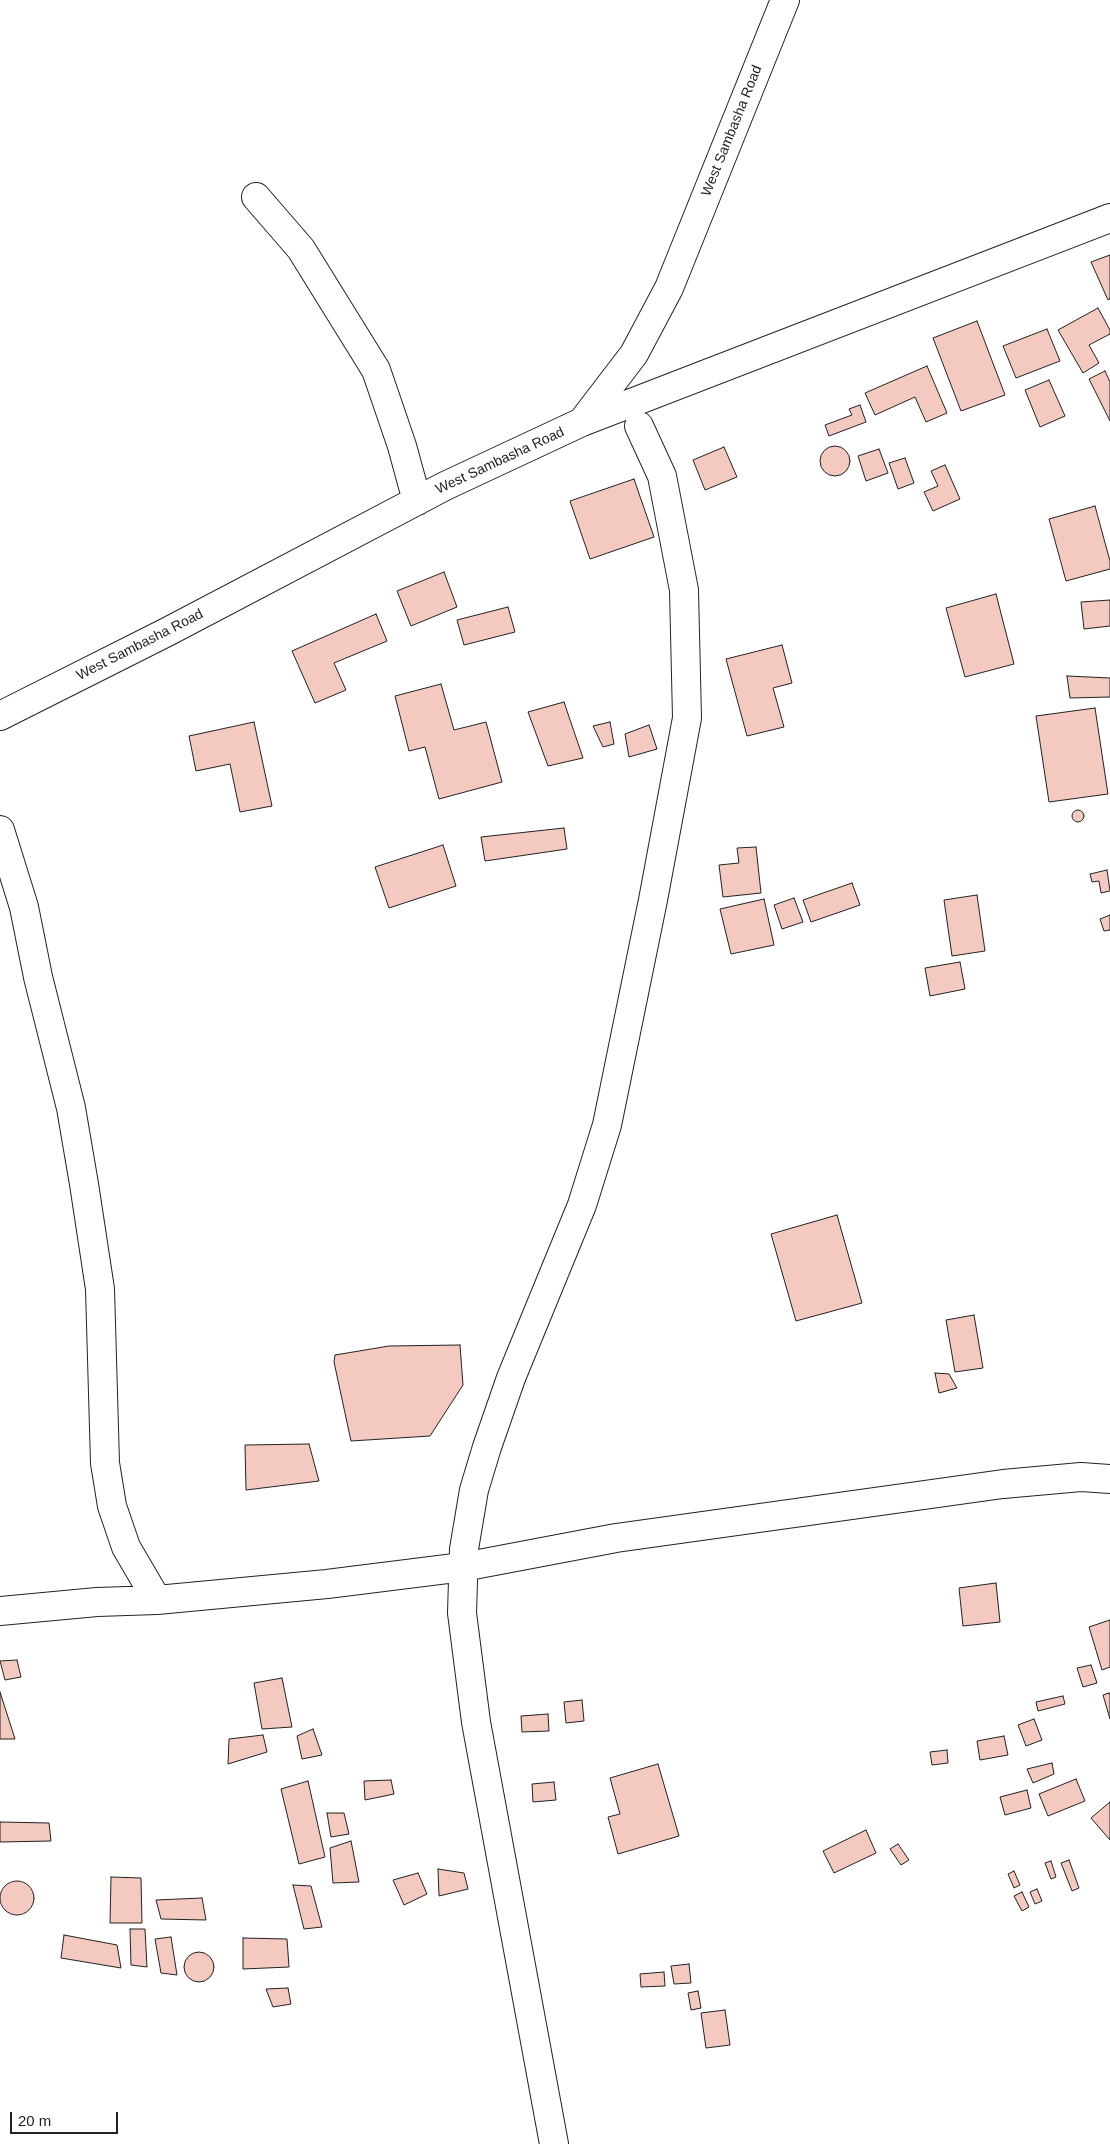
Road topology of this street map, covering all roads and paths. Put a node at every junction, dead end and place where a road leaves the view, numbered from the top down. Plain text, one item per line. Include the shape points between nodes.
1 (785, 0) edge
2 (256, 198) dead end
3 (1110, 218) edge
4 (582, 422) junction
5 (639, 426) dead end
6 (417, 501) junction
7 (0, 716) edge
8 (0, 830) edge
9 (1110, 1479) edge
10 (463, 1567) junction
11 (157, 1600) junction
12 (0, 1611) edge
13 (554, 2144) edge

1 - 4 street, West Sambasha Road via 668,288 634,354
2 - 6 street via 301,250 376,370
3 - 4 street
4 - 6 street, West Sambasha Road
5 - 10 street via 662,476 684,590 688,718 607,1125 582,1205 511,1378 487,1447 474,1490
6 - 7 street, West Sambasha Road
8 - 11 street via 24,906 71,1108 84,1184 100,1289 105,1463 112,1506 126,1547
9 - 10 street via 1081,1477 993,1485 616,1538
10 - 11 street
10 - 13 street via 462,1613 476,1722
11 - 12 street

